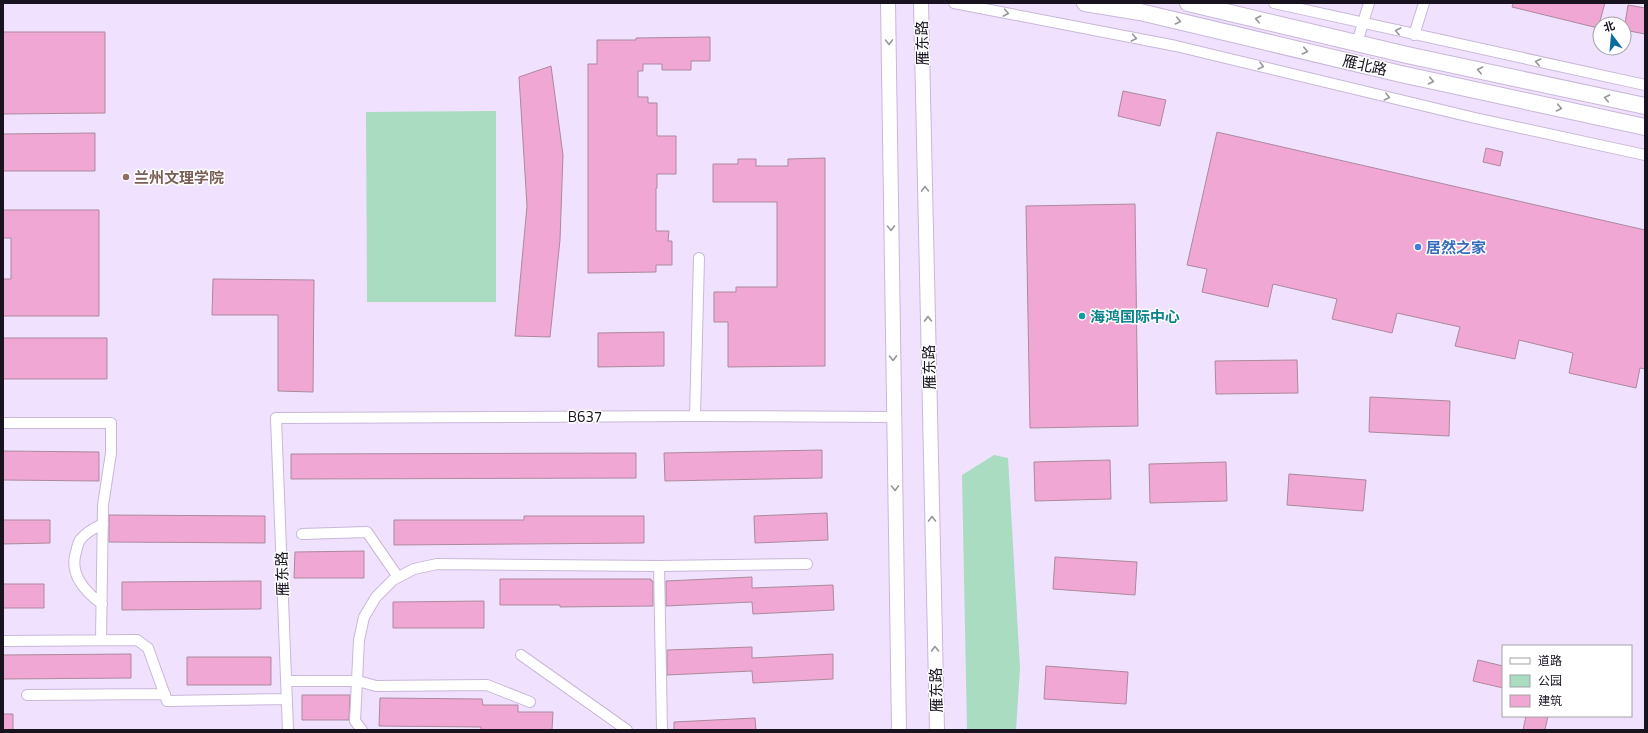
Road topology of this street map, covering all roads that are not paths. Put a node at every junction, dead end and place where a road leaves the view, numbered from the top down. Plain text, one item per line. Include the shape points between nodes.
1 (888, 3) edge
2 (921, 3) edge
3 (954, 3) edge
4 (1085, 3) edge
5 (1188, 3) edge
6 (1274, 3) edge
7 (1369, 3) edge
8 (1424, 3) edge
9 (1363, 23) junction
10 (1414, 34) junction
11 (1357, 43) junction
12 (1645, 85) edge
13 (1645, 106) edge
14 (1645, 127) edge
15 (1645, 155) edge
16 (699, 258) dead end
17 (695, 416) junction
18 (894, 417) junction
19 (276, 418) joint
20 (3, 423) edge
21 (103, 524) junction
22 (302, 534) dead end
23 (807, 564) dead end
24 (659, 566) junction
25 (398, 577) junction
26 (102, 604) junction
27 (101, 640) junction
28 (3, 641) edge
29 (521, 655) dead end
30 (286, 681) junction
31 (358, 681) junction
32 (165, 694) junction
33 (27, 695) dead end
34 (286, 700) junction
35 (530, 702) dead end
36 (288, 730) edge
37 (362, 730) edge
38 (627, 730) edge
39 (662, 730) edge
40 (899, 730) edge
41 (937, 730) edge

1 -> 18 main road
41 -> 2 main road, 雁东路
3 -> 15 street via 1176,46 1467,116
4 -> 14 main road, 雁北路 via 1140,12 1401,74
11 -> 5 main road, 雁北路
6 - 9 street
7 - 9 street
8 - 10 street
10 -> 9 street
9 - 11 street
12 -> 10 street
13 -> 11 main road, 雁北路
16 - 17 street
17 - 18 street, B637
17 - 19 street, B637
18 -> 40 main road
19 - 30 street, 雁东路
20 - 21 street via 111,423 111,453 103,505
21 - 26 street
21 - 26 street via 89,531 79,541 75,555 75,572 80,584
22 - 25 street via 367,532
23 - 24 street
24 - 25 street via 437,564 414,569
24 - 39 street
25 - 31 street via 376,597 364,617 359,640
26 - 27 street
27 - 28 street
27 - 32 street via 137,640 148,648
29 - 38 street
30 - 31 street
30 - 34 street, 雁东路
31 - 35 street via 376,686 487,685
31 - 37 street via 355,721
32 - 33 street
32 - 34 street via 167,702
34 - 36 street, 雁东路

